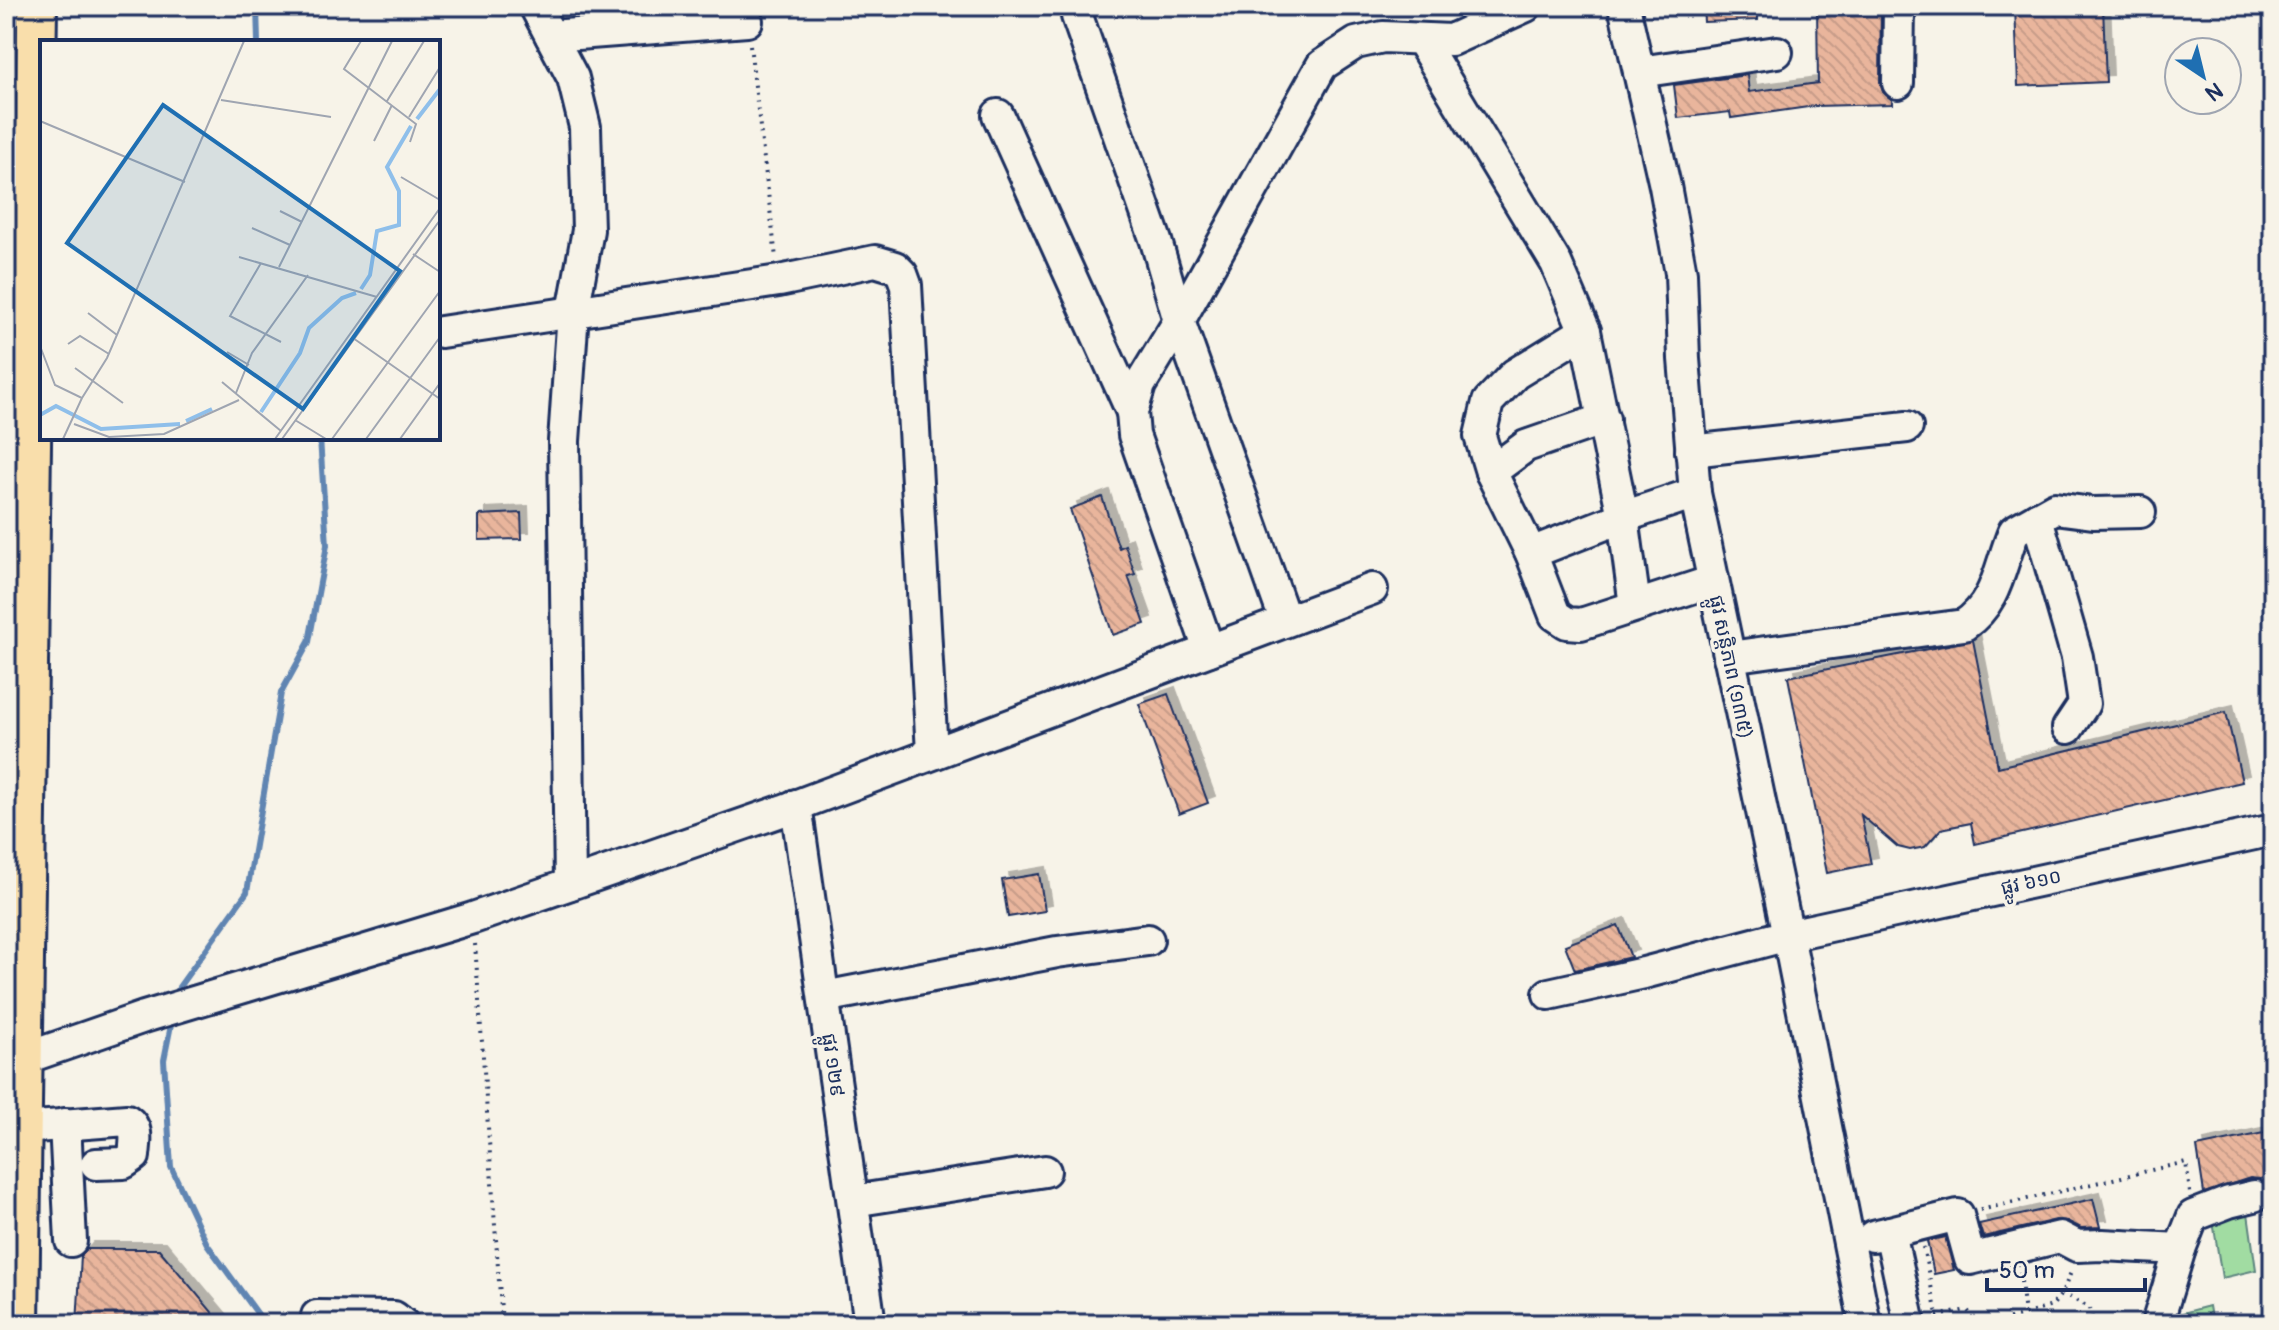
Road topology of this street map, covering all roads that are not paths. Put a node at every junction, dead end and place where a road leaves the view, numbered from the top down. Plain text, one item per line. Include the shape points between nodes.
1 (37, 6) edge
2 (535, 6) edge
3 (1081, 6) edge
4 (1526, 6) edge
5 (1624, 6) edge
6 (1899, 6) edge
7 (747, 21) road end
8 (551, 36) junction
9 (1421, 40) junction
10 (1777, 52) dead end
11 (1639, 72) junction
12 (1898, 83) dead end
13 (998, 115) dead end
14 (573, 312) junction
15 (1179, 321) junction
16 (1585, 331) junction
17 (441, 332) dead end
18 (1132, 412) junction
19 (1604, 419) junction
20 (1907, 427) dead end
21 (1691, 451) junction
22 (1491, 472) junction
23 (1695, 493) junction
24 (2140, 512) dead end
25 (1623, 517) junction
26 (2037, 518) junction
27 (1531, 553) junction
28 (1713, 581) junction
29 (1372, 589) dead end
30 (1635, 606) junction
31 (1285, 620) junction
32 (1209, 650) junction
33 (1729, 657) junction
34 (17, 680) edge
35 (2068, 728) dead end
36 (932, 753) junction
37 (796, 805) junction
38 (2273, 830) edge
39 (570, 884) junction
40 (1788, 935) junction
41 (1148, 940) dead end
42 (1549, 994) dead end
43 (824, 997) junction
44 (14, 1059) edge
45 (65, 1124) junction
46 (22, 1128) junction
47 (96, 1164) dead end
48 (1045, 1171) dead end
49 (2254, 1196) dead end
50 (853, 1201) junction
51 (1904, 1229) junction
52 (71, 1241) dead end
53 (1848, 1241) junction
54 (2180, 1249) junction
55 (317, 1316) dead end
56 (1924, 1320) edge
57 (19, 1324) edge
58 (403, 1324) edge
59 (870, 1324) edge
60 (1865, 1324) edge
61 (2157, 1324) edge

1 - 34 main road
2 - 8 street
3 - 15 street via 1077,16
4 - 9 street via 1451,40
5 - 11 street, ផ្លូវ សន្តិភាព (១៣៥)
6 - 12 street
7 - 8 street
8 - 14 street via 573,78 585,127 588,230
9 - 15 street via 1383,37 1356,43 1322,65
9 - 16 street via 1556,263
10 - 11 street
11 - 21 street, ផ្លូវ សន្តិភាព (១៣៥) via 1681,273
13 - 18 street
14 - 17 street
14 - 36 street via 875,261 902,274
14 - 39 street via 564,441
15 - 18 street via 1140,385
15 - 31 street
16 - 19 street
16 - 22 street via 1515,374 1488,402 1480,436
18 - 32 street via 1134,435
19 - 22 street via 1526,446
19 - 25 street
20 - 21 street
21 - 23 street, ផ្លូវ សន្តិភាព (១៣៥)
22 - 27 street
23 - 25 street
23 - 28 street, ផ្លូវ សន្តិភាព (១៣៥)
24 - 26 street via 2055,508
25 - 27 street
25 - 30 street
26 - 33 street via 2014,531 1989,601 1964,625
26 - 35 street via 2077,657 2084,704
27 - 30 street via 1555,615 1567,623 1581,624
28 - 30 street
28 - 33 street, ផ្លូវ សន្តិភាព (១៣៥)
29 - 31 street
31 - 32 street
32 - 36 street
33 - 40 street, ផ្លូវ សន្តិភាព (១៣៥)
34 - 44 main road
36 - 37 street
37 - 39 street
37 - 43 street, ផ្លូវ ១២៩
38 - 40 street, ផ្លូវ ៦១០
39 - 44 street
40 - 42 street, ផ្លូវ ៦១០
40 - 53 street, ផ្លូវ សន្តិភាព (១៣៥)
41 - 43 street
43 - 50 street, ផ្លូវ ១២៩
44 - 46 main road
45 - 46 street
45 - 47 street via 132,1124 134,1156 124,1163
45 - 52 street
46 - 57 main road
48 - 50 street
49 - 54 street via 2193,1216
50 - 59 street, ផ្លូវ ១២៩
51 - 53 street
51 - 54 street via 1958,1215 1970,1259 2060,1237 2077,1246
51 - 56 street
53 - 60 street, ផ្លូវ សន្តិភាព (១៣៥)
54 - 61 street
55 - 58 street via 394,1317

